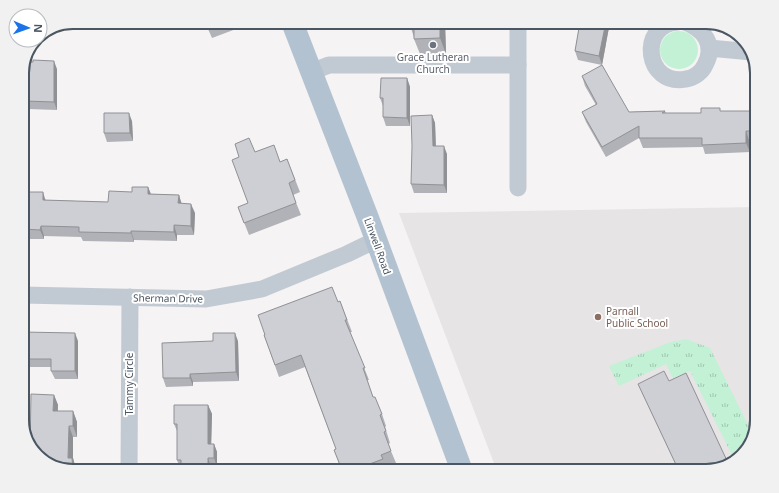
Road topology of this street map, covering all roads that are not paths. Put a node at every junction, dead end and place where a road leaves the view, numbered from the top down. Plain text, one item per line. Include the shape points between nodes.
1 (295, 29) edge
2 (518, 29) edge
3 (661, 29) edge
4 (699, 29) edge
5 (709, 48) junction
6 (744, 51) edge
7 (518, 65) junction
8 (311, 72) junction
9 (518, 188) dead end
10 (376, 240) junction
11 (29, 295) edge
12 (130, 297) junction
13 (129, 464) edge
14 (459, 464) edge

1 - 8 main road, Linwell Road
2 - 7 street
3 - 5 street via 653,40 652,59 662,75 671,79 681,80 698,74 709,58
4 - 5 street via 707,39
5 - 6 street
7 - 8 street via 329,65
7 - 9 street
8 - 10 main road, Linwell Road
10 - 12 street, Sherman Drive via 262,289 206,299
10 - 14 main road, Linwell Road
11 - 12 street, Sherman Drive
12 - 13 street, Tammy Circle

